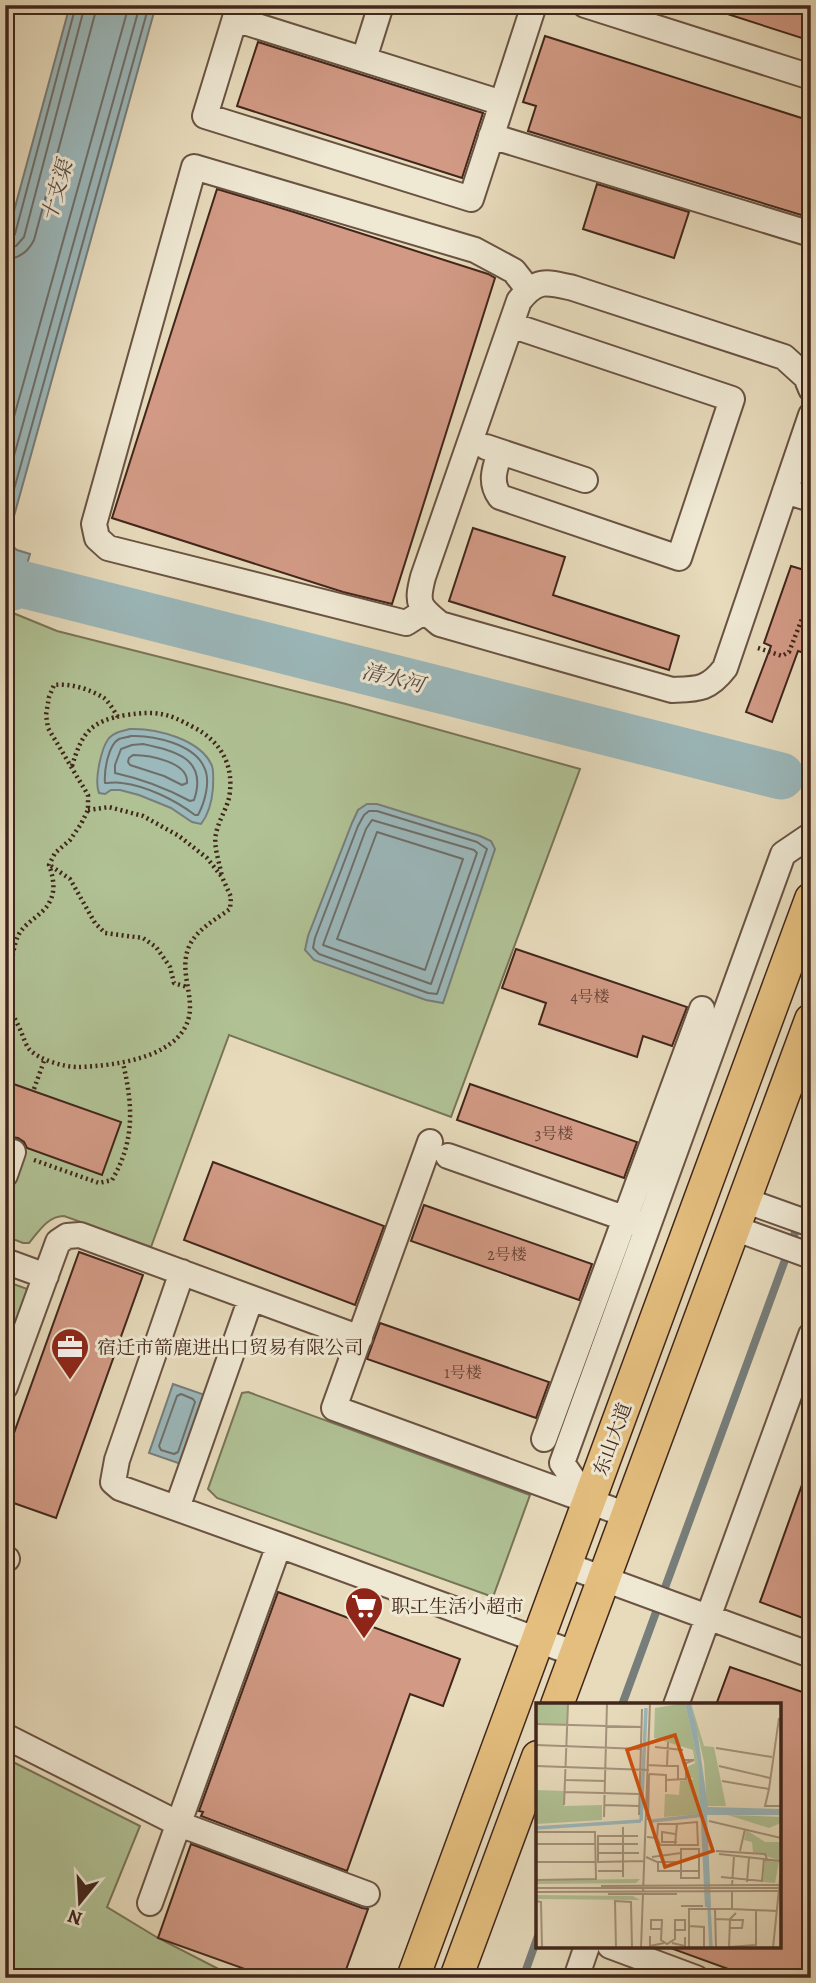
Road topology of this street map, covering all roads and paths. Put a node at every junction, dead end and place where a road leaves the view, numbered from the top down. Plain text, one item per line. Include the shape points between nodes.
1 (381, 5) edge
2 (534, 5) edge
3 (585, 5) edge
4 (237, 12) edge
5 (364, 59) junction
6 (811, 77) edge
7 (502, 103) junction
8 (491, 136) junction
9 (811, 234) edge
10 (528, 289) junction
11 (511, 325) junction
12 (811, 389) edge
13 (811, 415) edge
14 (470, 442) junction
15 (500, 452) junction
16 (585, 480) dead end
17 (785, 491) junction
18 (811, 499) edge
19 (811, 596) edge
20 (425, 611) junction
21 (734, 641) junction
22 (118, 716) junction
23 (71, 767) junction
24 (88, 810) junction
25 (811, 835) edge
26 (49, 865) junction
27 (222, 877) junction
28 (811, 899) edge
29 (187, 987) junction
30 (702, 1009) dead end
31 (811, 1020) edge
32 (45, 1058) junction
33 (124, 1063) junction
34 (34, 1089) dead end
35 (9, 1164) edge
36 (739, 1214) junction
37 (637, 1223) junction
38 (811, 1224) edge
39 (806, 1254) edge
40 (5, 1261) edge
41 (183, 1272) junction
42 (46, 1276) junction
43 (251, 1298) junction
44 (811, 1335) edge
45 (360, 1338) junction
46 (5, 1387) edge
47 (544, 1439) dead end
48 (589, 1502) junction
49 (177, 1508) junction
50 (627, 1516) junction
51 (279, 1545) junction
52 (566, 1565) junction
53 (603, 1579) junction
54 (708, 1618) junction
55 (538, 1640) junction
56 (576, 1654) junction
57 (811, 1655) edge
58 (558, 1703) edge
59 (677, 1703) edge
60 (5, 1736) edge
61 (536, 1762) edge
62 (178, 1824) junction
63 (367, 1894) dead end
64 (150, 1903) dead end
65 (586, 1948) edge
66 (615, 1948) edge
67 (414, 1978) edge
68 (456, 1978) edge
69 (576, 1978) edge
70 (696, 1978) edge

1 - 5 lane
2 - 7 lane
3 - 6 lane
4 - 5 lane
4 - 8 lane via 205,116 471,199
5 - 7 lane
7 - 8 lane
8 - 9 lane
10 - 11 lane
10 - 12 lane via 544,282 573,288 784,357 806,377
10 - 20 lane via 514,271 475,250 194,167 94,524 97,538 108,548 405,623
11 - 14 lane
11 - 15 lane via 732,399 679,558 500,497 492,478
13 - 17 lane
14 - 15 lane
14 - 20 lane via 423,577 418,596
15 - 16 lane
17 - 18 lane
17 - 21 lane
19 - 21 path via 789,652 782,656
20 - 21 lane via 440,624 672,690 702,689 716,680
22 - 23 path via 86,731
22 - 23 path via 106,699 64,684 54,685 46,715 48,728
22 - 27 path via 164,713 195,727 225,754 229,799 215,836
23 - 24 path via 88,795
24 - 26 path
24 - 27 path via 109,807 143,816 179,836
25 - 37 lane via 783,854
26 - 29 path via 70,879 105,933 143,939 156,947 170,967 174,983
26 - 32 path via 53,875 50,903 18,936 10,974 10,1008 29,1048
27 - 29 path via 231,897 230,909 198,933 188,948
28 - 48 main road, 东山大道
29 - 33 path via 187,1024 174,1042
30 - 37 lane
31 - 36 main road
32 - 33 path via 68,1067
32 - 34 path
33 - 35 path via 132,1114 128,1143 113,1181 99,1183
36 - 38 lane via 787,1215
36 - 39 lane via 777,1243
36 - 50 main road
37 - 45 lane via 439,1149
37 - 47 lane
37 - 48 lane via 562,1463
40 - 42 lane
41 - 42 lane via 80,1235 58,1242
41 - 43 lane
41 - 49 lane via 113,1482
42 - 46 lane
43 - 45 lane
43 - 49 lane
44 - 54 lane
45 - 48 lane via 334,1408
48 - 50 lane
48 - 52 main road, 东山大道
49 - 51 lane
50 - 53 main road
51 - 55 lane
51 - 62 lane
52 - 53 lane
52 - 55 main road, 东山大道
53 - 54 lane
53 - 56 main road
54 - 57 lane
54 - 59 lane
55 - 56 lane
55 - 67 main road, 东山大道
56 - 58 main road
60 - 62 lane
61 - 68 main road
62 - 63 lane
62 - 64 lane
65 - 69 lane
66 - 70 lane

